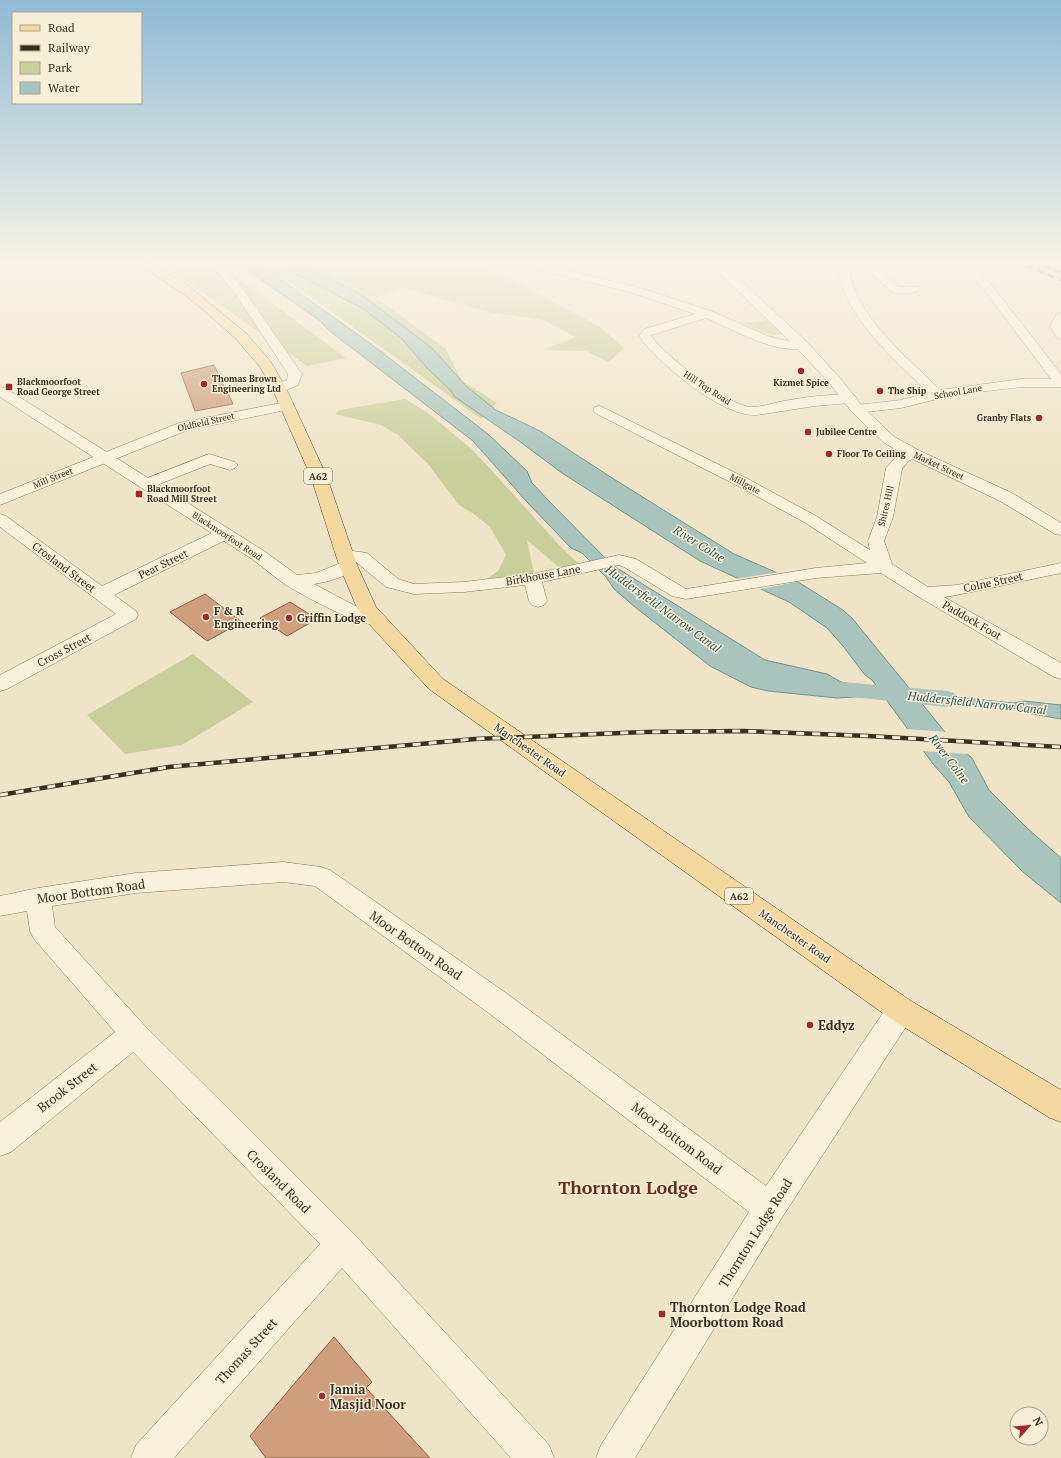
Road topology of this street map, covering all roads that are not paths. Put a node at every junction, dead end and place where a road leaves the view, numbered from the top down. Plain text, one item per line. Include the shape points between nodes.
1 (236, 332) edge
2 (267, 332) edge
3 (648, 332) edge
4 (748, 332) edge
5 (788, 332) edge
6 (877, 332) edge
7 (1022, 332) edge
8 (802, 345) junction
9 (1061, 383) edge
10 (279, 388) junction
11 (0, 391) edge
12 (937, 395) junction
13 (854, 404) junction
14 (286, 406) junction
15 (600, 410) dead end
16 (914, 454) junction
17 (105, 456) junction
18 (230, 465) dead end
19 (146, 484) junction
20 (0, 500) edge
21 (0, 519) edge
22 (1061, 530) edge
23 (224, 534) junction
24 (346, 560) junction
25 (884, 567) junction
26 (1061, 568) edge
27 (532, 580) junction
28 (293, 581) junction
29 (925, 593) junction
30 (101, 594) junction
31 (538, 602) dead end
32 (129, 615) joint
33 (377, 621) junction
34 (1061, 672) edge
35 (0, 684) edge
36 (38, 898) junction
37 (0, 906) edge
38 (901, 1010) junction
39 (134, 1034) junction
40 (1061, 1107) edge
41 (0, 1141) edge
42 (770, 1208) junction
43 (342, 1244) junction
44 (149, 1458) edge
45 (536, 1458) edge
46 (614, 1458) edge

1 - 10 main road, Manchester Road / A62 via 266,365
2 - 10 street via 295,374 293,382
3 - 13 street, Hill Top Road via 645,336 649,344 667,361 695,382 736,406 750,411 829,399
4 - 8 street via 781,344
5 - 8 street, Market Street
6 - 12 street
7 - 9 street
8 - 13 street, Market Street
9 - 12 street, School Lane via 1010,384
10 - 14 main road, Manchester Road / A62
11 - 17 street, Blackmoorfoot Road
12 - 13 street, School Lane via 901,404
13 - 16 street, Market Street via 888,439
14 - 17 street, Oldfield Street via 184,426
14 - 24 main road, Manchester Road / A62 via 319,477
15 - 25 street, Millgate via 790,508
16 - 22 street, Market Street via 1006,497
16 - 25 street, Shires Hill via 903,458 894,468 885,517 876,541
17 - 19 street, Blackmoorfoot Road
17 - 20 street, Mill Street
18 - 19 street via 209,459
19 - 23 street, Blackmoorfoot Road
21 - 30 street, Crosland Street
23 - 28 street, Blackmoorfoot Road
23 - 30 street, Pear Street
24 - 27 street, Birkhouse Lane via 361,557 392,583 414,589
24 - 28 street via 333,574 318,579
24 - 33 main road, Manchester Road / A62 via 360,594
25 - 27 street, Birkhouse Lane via 802,575 691,594 682,594 622,560
25 - 29 street, Paddock Foot
26 - 29 street, Colne Street via 957,590
27 - 31 street
28 - 33 street, Blackmoorfoot Road via 356,614
29 - 34 street, Paddock Foot
30 - 32 street, Crosland Street
32 - 35 street, Cross Street
33 - 38 main road, Manchester Road / A62 via 436,684
36 - 37 street, Moor Bottom Road
36 - 39 street, Crosland Road via 43,932
36 - 42 street, Moor Bottom Road via 136,884 283,872 322,877 496,1002
38 - 40 main road, Manchester Road / A62
38 - 42 street, Thornton Lodge Road
39 - 41 street, Brook Street
39 - 43 street, Crosland Road
42 - 46 street, Thornton Lodge Road
43 - 44 street, Thomas Street
43 - 45 street, Crosland Road

